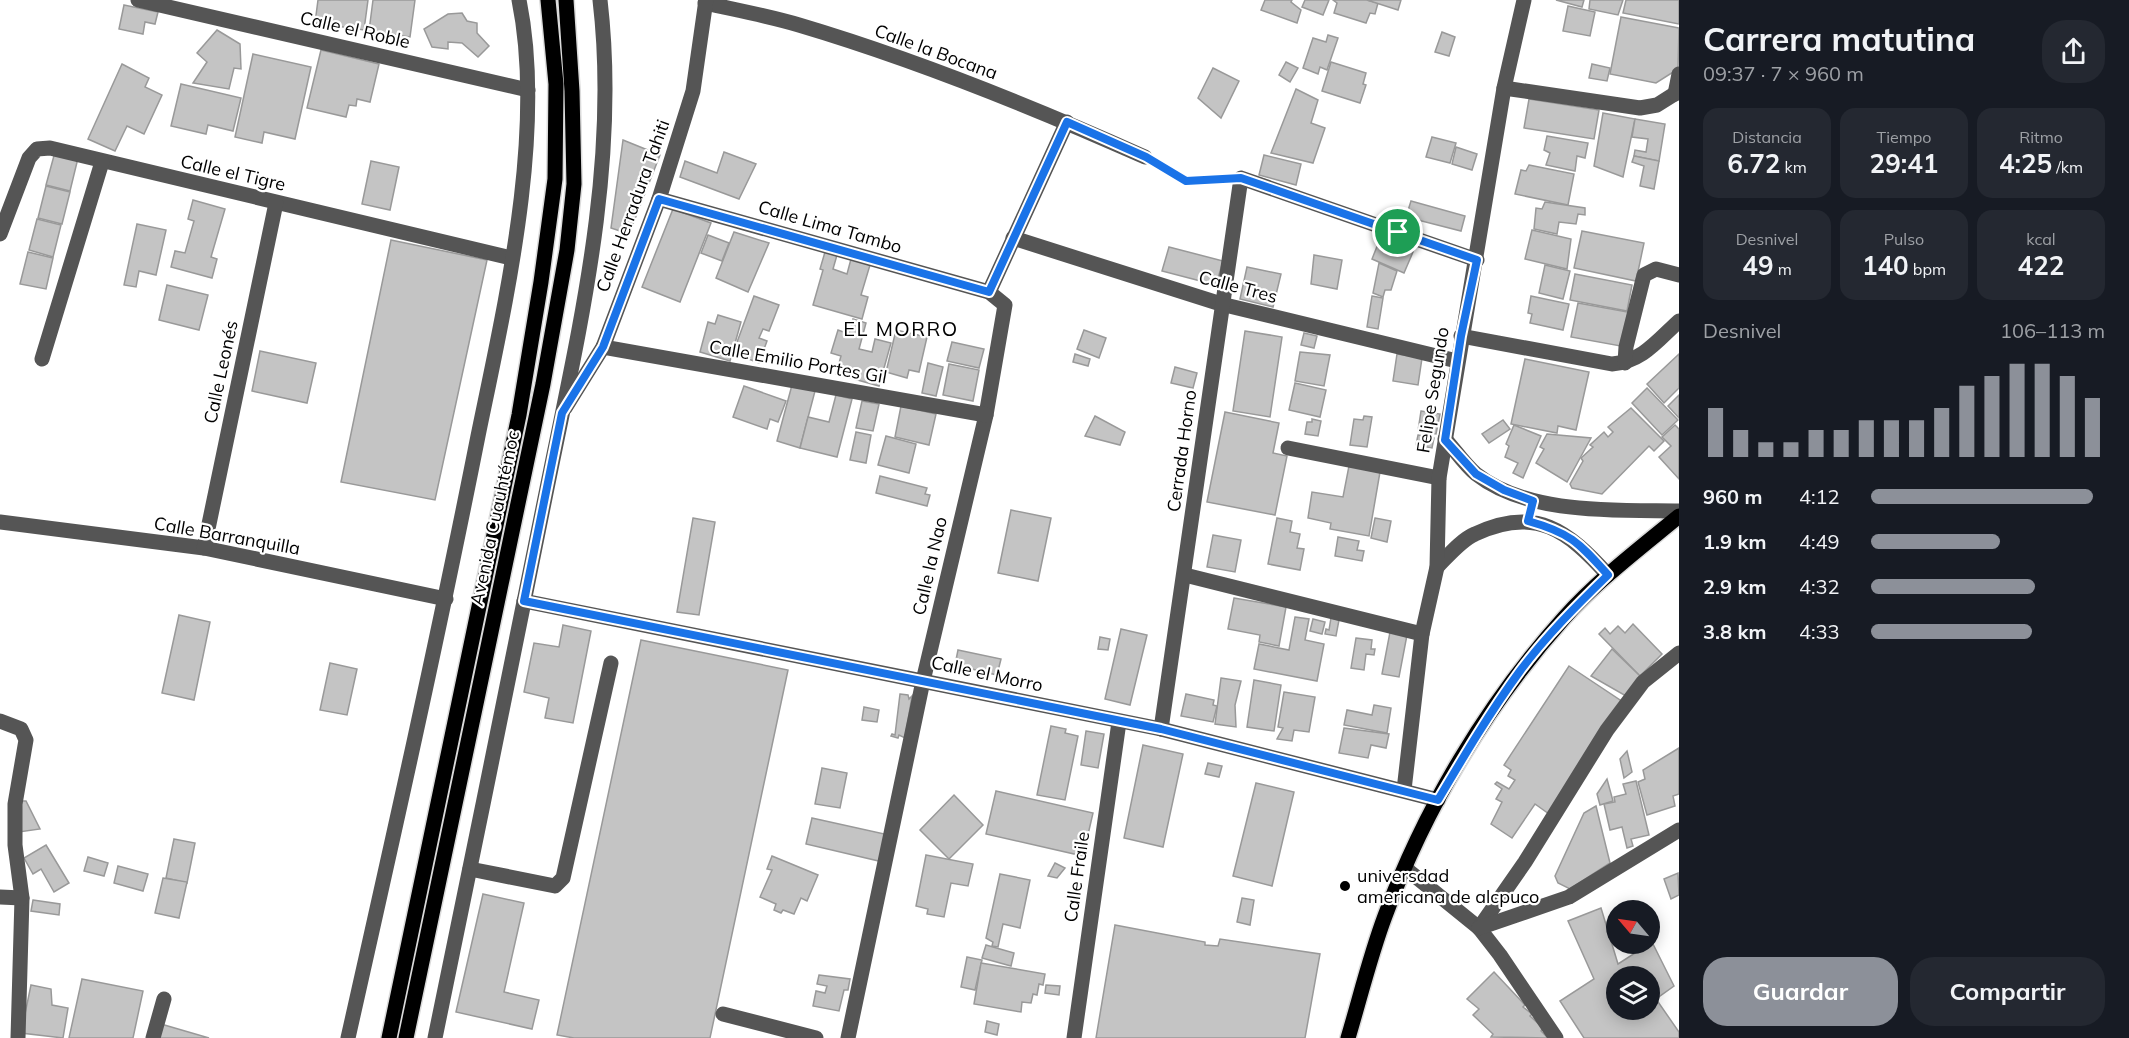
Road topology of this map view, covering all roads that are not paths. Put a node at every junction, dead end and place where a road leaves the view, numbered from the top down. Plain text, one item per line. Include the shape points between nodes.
1 (138, 0) edge
2 (519, 0) edge
3 (548, 0) edge
4 (566, 0) edge
5 (600, 0) edge
6 (1524, 0) edge
7 (706, 2) edge
8 (1679, 74) edge
9 (1504, 88) junction
10 (528, 90) junction
11 (1677, 92) edge
12 (1067, 122) junction
13 (1146, 157) road end
14 (102, 162) junction
15 (659, 199) junction
16 (276, 203) junction
17 (0, 234) edge
18 (1013, 238) junction
19 (511, 258) junction
20 (1477, 260) junction
21 (1679, 275) edge
22 (989, 292) junction
23 (1221, 304) junction
24 (1679, 321) edge
25 (1461, 336) junction
26 (603, 347) junction
27 (42, 359) dead end
28 (1457, 361) junction
29 (1625, 363) junction
30 (562, 413) junction
31 (986, 415) junction
32 (1445, 440) junction
33 (1288, 448) dead end
34 (1439, 478) junction
35 (1533, 501) junction
36 (1679, 511) edge
37 (1679, 516) edge
38 (1528, 521) junction
39 (0, 522) edge
40 (204, 548) junction
41 (1437, 567) junction
42 (1185, 575) junction
43 (1608, 575) junction
44 (446, 599) junction
45 (524, 601) junction
46 (1422, 634) junction
47 (1679, 653) edge
48 (611, 663) dead end
49 (923, 681) junction
50 (0, 721) edge
51 (1119, 722) junction
52 (1161, 729) junction
53 (1404, 790) junction
54 (1438, 800) junction
55 (7, 803) edge
56 (1679, 830) edge
57 (1405, 868) junction
58 (470, 869) junction
59 (0, 897) edge
60 (22, 898) junction
61 (1479, 928) junction
62 (164, 999) dead end
63 (723, 1014) dead end
64 (18, 1038) edge
65 (153, 1038) edge
66 (348, 1038) edge
67 (389, 1038) edge
68 (406, 1038) edge
69 (435, 1038) edge
70 (816, 1038) edge
71 (848, 1038) edge
72 (1074, 1038) edge
73 (1348, 1038) edge
74 (1556, 1038) edge

1 - 10 street, Calle el Roble
2 - 10 street
3 - 67 main road, Avenida Cuauhtémoc via 556,84 555,179 542,282 519,415
4 - 68 main road, Avenida Cuauhtémoc via 574,184 567,250 543,384
5 - 30 street via 606,53 604,152 595,235
6 - 9 street, Felipe Segundo
7 - 12 street, Calle la Bocana via 797,24 895,56
7 - 15 street, Calle Herradura Tahiti via 693,91
8 - 11 street
9 - 11 street via 1640,108 1657,105
9 - 20 street, Felipe Segundo
10 - 19 street via 523,174
12 - 13 street, Calle la Bocana
12 - 18 street
14 - 16 street, Calle el Tigre
14 - 17 street, Calle el Tigre via 50,148 38,149 29,158
14 - 27 street
15 - 22 street, Calle Lima Tambo
15 - 26 street, Calle Herradura Tahiti
16 - 19 street, Calle el Tigre
16 - 40 street, Calle Leonés
18 - 22 street
18 - 23 street, Calle Tres
19 - 44 street
20 - 23 street, Cerrada Horno via 1241,178
20 - 25 street, Felipe Segundo
21 - 29 street via 1656,269 1644,275
22 - 31 street, Calle la Nao via 1005,305
23 - 28 street, Calle Tres
23 - 42 street, Cerrada Horno
24 - 29 street via 1641,357
25 - 28 street, Felipe Segundo
25 - 29 street via 1612,364
26 - 30 street, Calle Herradura Tahiti
26 - 31 street, Calle Emilio Portes Gil
28 - 32 street, Felipe Segundo
30 - 45 street
31 - 49 street, Calle la Nao
32 - 34 street, Felipe Segundo
32 - 35 street via 1476,474
33 - 34 street
34 - 41 street, Felipe Segundo
35 - 36 street
35 - 38 street
37 - 43 main road
38 - 41 street via 1506,523 1474,534
38 - 43 street via 1558,529 1581,545
39 - 40 street, Calle Barranquilla
40 - 44 street, Calle Barranquilla
41 - 46 street, Felipe Segundo
42 - 46 street
42 - 52 street, Cerrada Horno
43 - 54 main road via 1565,617 1521,670 1482,725
44 - 66 street
45 - 49 street, Calle el Morro
45 - 58 street
46 - 53 street, Felipe Segundo
47 - 61 street via 1643,682 1607,730
48 - 58 street via 563,878 555,886
49 - 51 street, Calle el Morro
49 - 71 street, Calle la Nao
50 - 55 street via 21,729 26,740
51 - 52 street, Calle el Morro
51 - 72 street, Calle Fraile
52 - 53 street, Calle el Morro
53 - 54 street, Calle el Morro
54 - 57 main road
55 - 60 street
56 - 61 street via 1569,897
57 - 61 street
57 - 73 main road via 1384,918
58 - 69 street
59 - 60 street
60 - 64 street
61 - 74 street
62 - 65 street
63 - 70 street

